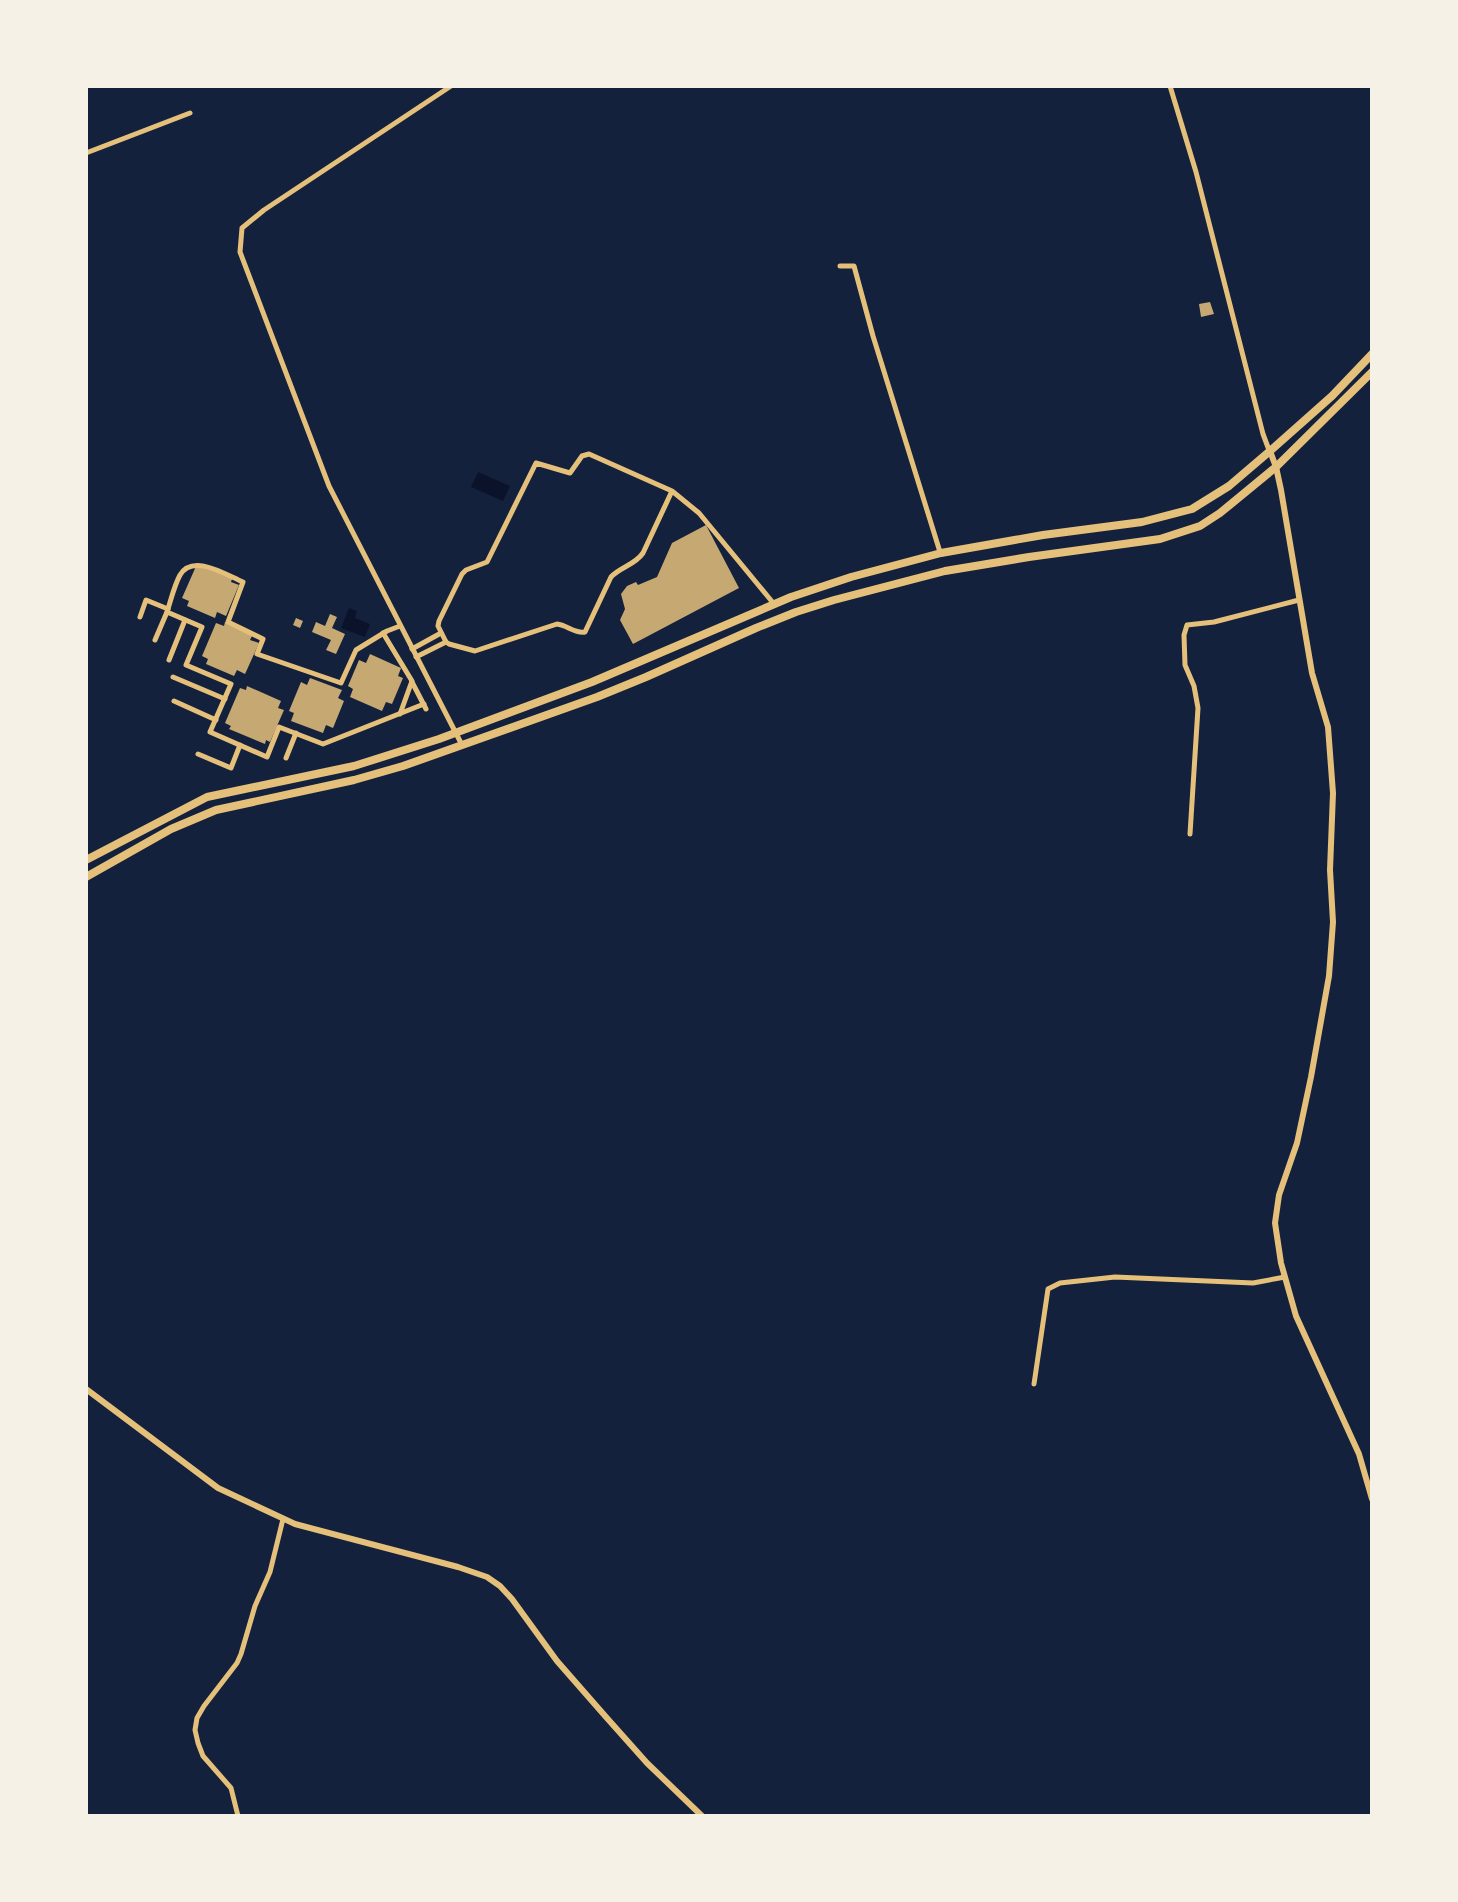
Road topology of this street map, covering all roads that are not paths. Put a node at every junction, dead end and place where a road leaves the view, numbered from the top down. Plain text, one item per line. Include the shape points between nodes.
1 (451, 86) edge
2 (1170, 86) edge
3 (190, 113) dead end
4 (86, 153) edge
5 (840, 266) dead end
6 (1372, 354) edge
7 (1372, 372) edge
8 (1270, 451) junction
9 (1276, 467) junction
10 (672, 491) junction
11 (941, 553) junction
12 (945, 571) junction
13 (1299, 600) junction
14 (774, 604) junction
15 (167, 610) junction
16 (140, 617) dead end
17 (185, 620) junction
18 (400, 626) junction
19 (383, 633) junction
20 (441, 633) junction
21 (155, 640) dead end
22 (446, 642) junction
23 (412, 649) junction
24 (416, 657) junction
25 (169, 660) dead end
26 (173, 677) dead end
27 (412, 681) junction
28 (225, 699) junction
29 (174, 701) dead end
30 (400, 715) junction
31 (216, 720) junction
32 (296, 733) junction
33 (455, 733) junction
34 (240, 745) junction
35 (462, 745) junction
36 (198, 754) dead end
37 (286, 758) dead end
38 (1190, 834) dead end
39 (86, 860) edge
40 (86, 877) edge
41 (1285, 1277) junction
42 (1034, 1384) dead end
43 (86, 1389) edge
44 (1372, 1499) edge
45 (283, 1519) junction
46 (238, 1816) edge
47 (702, 1816) edge

1 - 18 street via 242,228 240,252 329,486
2 - 8 street
3 - 4 street
5 - 11 street via 854,266
6 - 8 main road
7 - 9 main road
8 - 9 street
8 - 11 main road via 1192,509 1142,522
9 - 12 main road via 1220,513 1181,533
9 - 13 street
10 - 14 street via 699,513
10 - 20 street via 589,454 570,473 537,463 487,562 462,574 439,621
10 - 22 street via 643,553 611,577 585,632 557,624 475,651
11 - 12 main road
11 - 14 main road
12 - 35 main road via 796,612 609,692
13 - 38 street via 1187,625 1185,665 1198,708
13 - 41 street via 1328,727 1333,922 1311,1077 1275,1223
14 - 33 main road via 605,677
15 - 16 street via 146,600
15 - 17 street
15 - 19 street via 185,568 198,564 243,582 228,622 263,639 257,654 341,683 356,650
15 - 21 street
17 - 25 street
17 - 28 street via 202,627 186,665 231,684
18 - 19 street
18 - 23 street
19 - 27 street
20 - 22 street
20 - 23 street
22 - 24 street
23 - 24 street
24 - 33 street
26 - 28 street
27 - 30 street
27 - 30 street via 425,707
28 - 31 street
29 - 31 street
30 - 32 street via 323,744
31 - 34 street via 210,732
32 - 34 street via 279,727 267,757
32 - 37 street
33 - 35 street
33 - 39 main road via 354,766 207,797
34 - 36 street via 231,768
35 - 40 main road via 354,780 216,810
41 - 42 street via 1253,1283 1115,1277 1060,1283 1048,1289
41 - 44 street via 1296,1316 1359,1454
43 - 45 street via 218,1488
45 - 46 street via 241,1654 197,1718 195,1730 203,1756 231,1788
45 - 47 street via 458,1567 500,1586 606,1717

